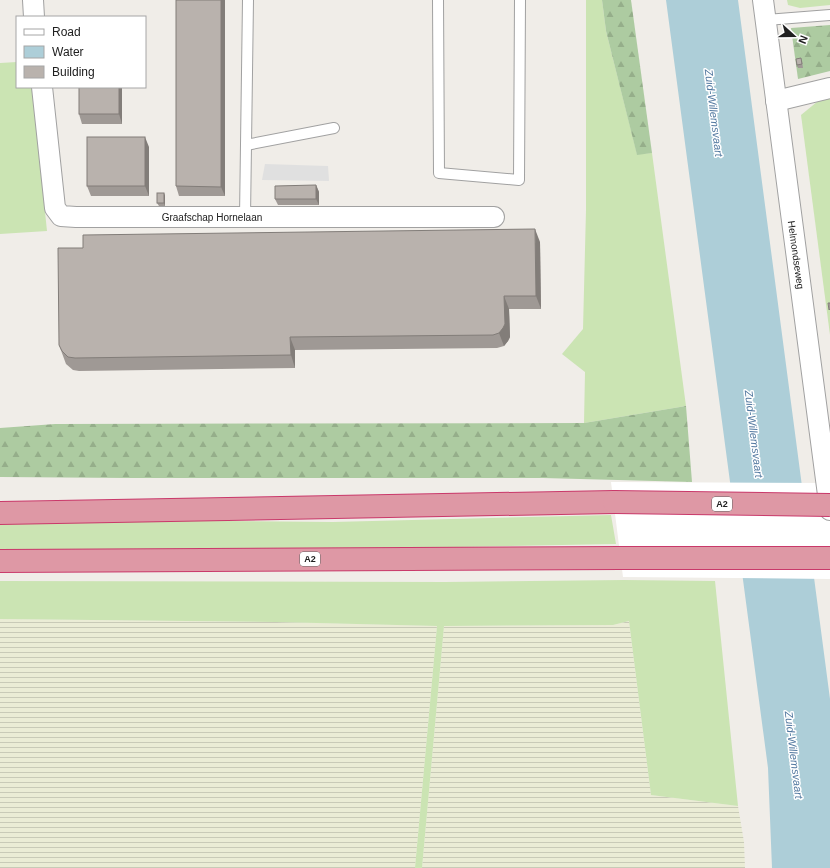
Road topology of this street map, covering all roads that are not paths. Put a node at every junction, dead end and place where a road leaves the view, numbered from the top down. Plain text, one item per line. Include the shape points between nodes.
1 (32, 0) edge
2 (248, 0) edge
3 (438, 0) edge
4 (520, 0) edge
5 (763, 0) edge
6 (830, 15) edge
7 (34, 16) edge
8 (766, 20) junction
9 (42, 88) edge
10 (830, 88) edge
11 (776, 100) junction
12 (334, 128) dead end
13 (246, 145) junction
14 (245, 217) junction
15 (494, 217) dead end
16 (830, 505) edge
17 (830, 510) edge
18 (0, 513) edge
19 (830, 558) edge
20 (0, 561) edge

1 - 7 street
2 - 13 lane
3 - 4 lane via 439,173 519,180
5 - 8 street, Helmondseweg
6 - 8 lane
8 - 11 street, Helmondseweg
9 - 14 street, Graafschap Hornelaan via 55,208 61,216
10 - 11 street
11 - 17 street, Helmondseweg
12 - 13 lane
13 - 14 lane
14 - 15 street, Graafschap Hornelaan
16 - 18 highway, A2, bridge via 614,502
19 - 20 highway, A2

